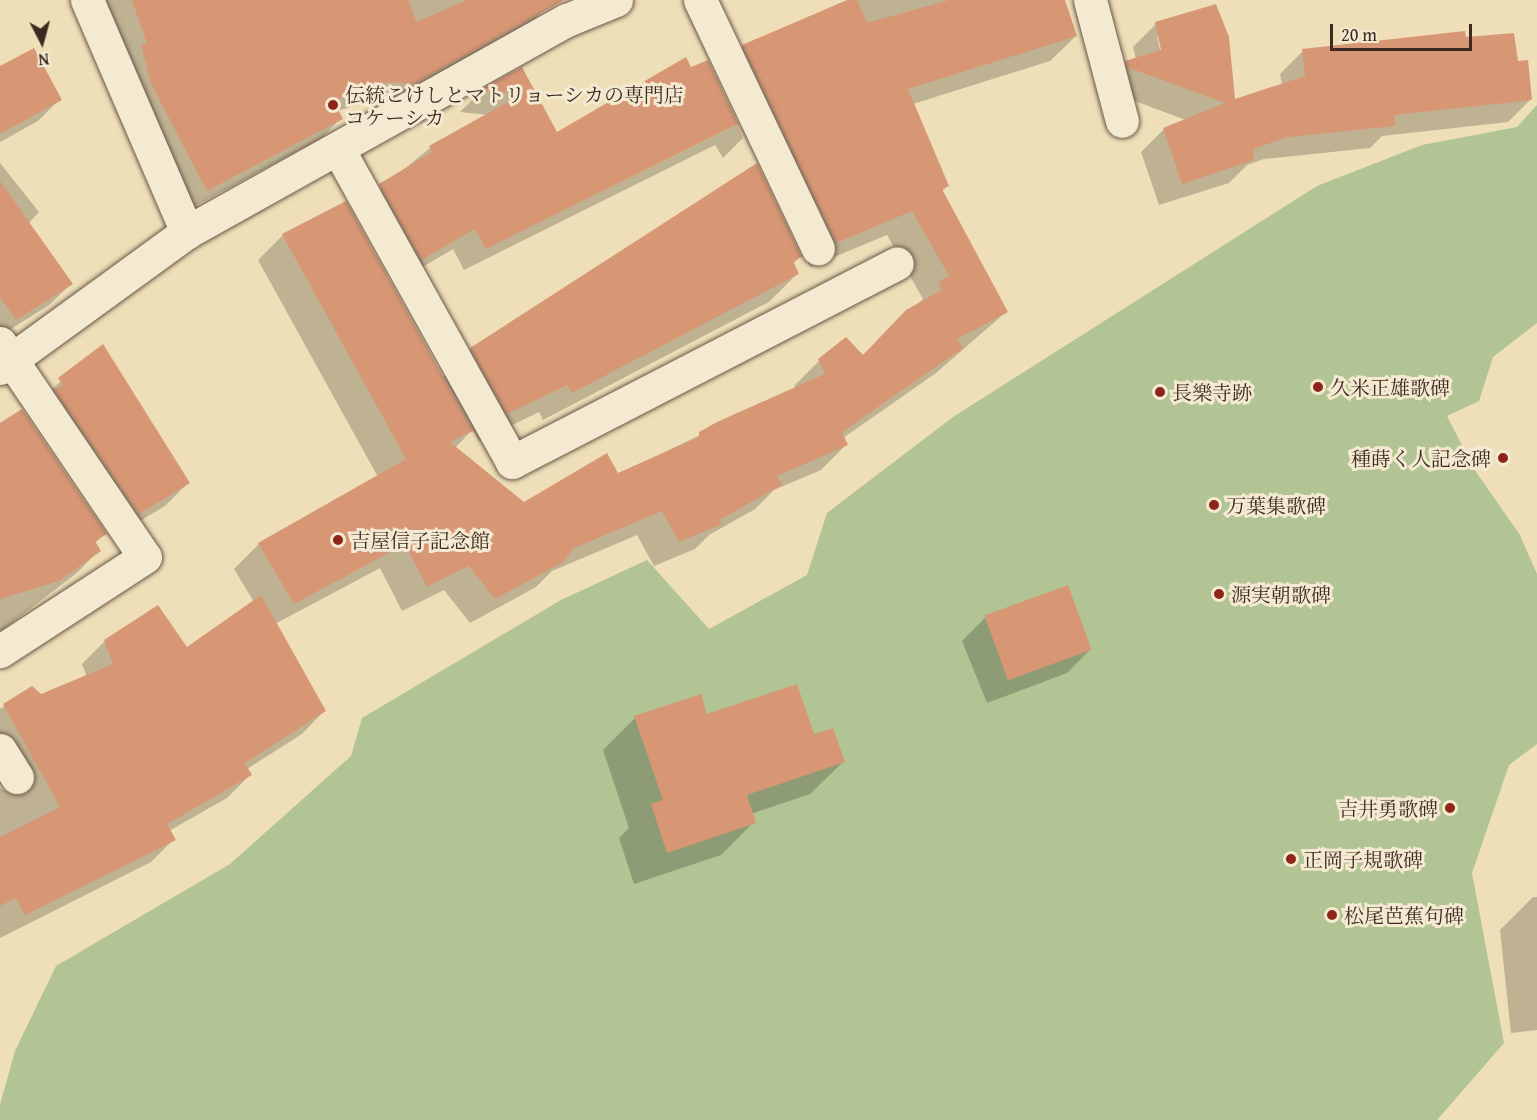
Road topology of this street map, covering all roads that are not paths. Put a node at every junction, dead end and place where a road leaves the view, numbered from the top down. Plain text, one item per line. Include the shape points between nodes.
1 (87, 0) edge
2 (616, 0) edge
3 (700, 0) edge
4 (1090, 0) edge
5 (1122, 121) dead end
6 (338, 149) junction
7 (187, 232) junction
8 (818, 248) dead end
9 (897, 262) dead end
10 (4, 356) edge
11 (0, 651) edge
12 (0, 750) edge
13 (16, 777) dead end

1 - 7 street
2 - 6 street via 567,20
3 - 8 street
4 - 5 street
6 - 7 street
6 - 9 street via 512,462
7 - 10 street
10 - 11 street via 145,557
12 - 13 street

